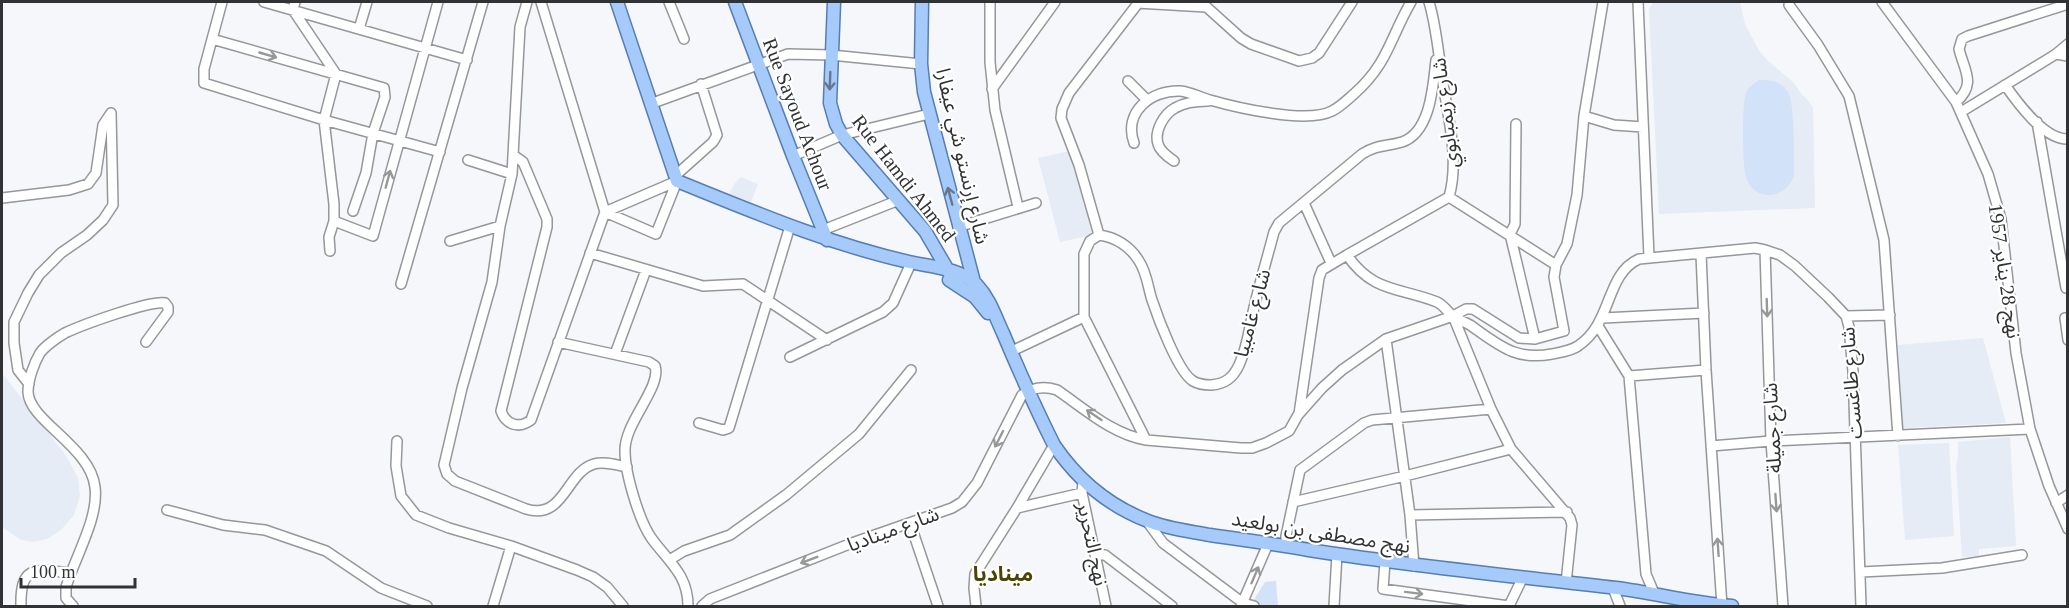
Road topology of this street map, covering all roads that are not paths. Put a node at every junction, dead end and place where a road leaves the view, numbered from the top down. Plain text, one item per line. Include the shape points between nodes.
1 (222, 2) edge
2 (264, 2) edge
3 (367, 2) edge
4 (438, 2) edge
5 (483, 2) edge
6 (527, 2) edge
7 (541, 2) edge
8 (617, 2) edge
9 (669, 2) edge
10 (735, 2) edge
11 (834, 2) edge
12 (922, 2) edge
13 (990, 2) edge
14 (1055, 2) edge
15 (1138, 2) edge
16 (1352, 2) edge
17 (1411, 2) edge
18 (1429, 2) edge
19 (1603, 2) edge
20 (1638, 2) edge
21 (1882, 2) edge
22 (1204, 4) edge
23 (2067, 4) edge
24 (1789, 5) dead end
25 (294, 6) edge
26 (359, 29) junction
27 (212, 39) junction
28 (684, 39) dead end
29 (2067, 44) edge
30 (1437, 45) junction
31 (425, 49) junction
32 (2056, 54) junction
33 (831, 55) junction
34 (2067, 56) edge
35 (467, 60) junction
36 (758, 64) junction
37 (921, 64) junction
38 (336, 74) junction
39 (1128, 81) dead end
40 (701, 84) junction
41 (2005, 85) junction
42 (992, 89) junction
43 (1147, 100) junction
44 (1210, 100) junction
45 (1956, 102) junction
46 (650, 104) junction
47 (1961, 112) junction
48 (929, 114) junction
49 (1584, 116) junction
50 (324, 120) junction
51 (2037, 122) junction
52 (1516, 124) dead end
53 (1643, 127) junction
54 (373, 133) junction
55 (842, 135) junction
56 (2067, 139) edge
57 (398, 140) junction
58 (1134, 143) dead end
59 (440, 152) junction
60 (513, 155) junction
61 (793, 156) junction
62 (468, 160) dead end
63 (1174, 161) dead end
64 (512, 174) junction
65 (676, 179) junction
66 (1449, 197) junction
67 (2, 198) edge
68 (899, 200) junction
69 (1036, 203) dead end
70 (1304, 203) junction
71 (1018, 207) junction
72 (353, 211) dead end
73 (606, 212) junction
74 (333, 221) junction
75 (500, 226) junction
76 (790, 226) junction
77 (958, 227) junction
78 (1510, 234) junction
79 (825, 235) junction
80 (1099, 235) junction
81 (450, 241) dead end
82 (1765, 250) junction
83 (330, 251) dead end
84 (590, 253) junction
85 (965, 253) junction
86 (1701, 254) junction
87 (1347, 255) junction
88 (1649, 257) junction
89 (911, 262) junction
90 (1332, 263) junction
91 (1556, 265) junction
92 (646, 270) junction
93 (949, 270) junction
94 (974, 282) junction
95 (401, 284) dead end
96 (956, 284) junction
97 (2066, 288) edge
98 (767, 299) junction
99 (1704, 313) junction
100 (1890, 315) junction
101 (1453, 316) junction
102 (1846, 316) junction
103 (1084, 317) junction
104 (2065, 318) dead end
105 (1600, 322) junction
106 (1003, 333) junction
107 (1386, 339) junction
108 (1535, 339) junction
109 (827, 340) junction
110 (2067, 340) edge
111 (146, 342) dead end
112 (558, 342) junction
113 (1012, 351) junction
114 (615, 354) junction
115 (790, 357) dead end
116 (911, 370) dead end
117 (1706, 370) junction
118 (1629, 376) junction
119 (29, 384) junction
120 (1029, 390) junction
121 (1491, 409) junction
122 (1298, 415) junction
123 (1396, 417) junction
124 (699, 423) dead end
125 (2030, 429) junction
126 (1898, 436) junction
127 (1856, 438) junction
128 (1146, 440) junction
129 (397, 441) dead end
130 (1772, 441) junction
131 (1054, 445) junction
132 (1711, 446) junction
133 (1511, 449) junction
134 (627, 467) junction
135 (1405, 476) junction
136 (1082, 487) junction
137 (2067, 495) edge
138 (1293, 502) junction
139 (2056, 504) junction
140 (1017, 508) junction
141 (167, 510) dead end
142 (1567, 512) junction
143 (1410, 515) junction
144 (1146, 520) junction
145 (910, 523) junction
146 (2067, 529) edge
147 (1268, 544) junction
148 (511, 546) junction
149 (1286, 546) junction
150 (1096, 554) junction
151 (1337, 554) junction
152 (2022, 555) dead end
153 (670, 560) junction
154 (1385, 562) junction
155 (1414, 566) junction
156 (1861, 572) junction
157 (70, 573) junction
158 (1523, 578) junction
159 (1566, 583) junction
160 (1613, 588) junction
161 (1654, 593) junction
162 (1242, 604) edge
163 (1705, 605) edge
164 (21, 606) edge
165 (73, 606) edge
166 (427, 606) edge
167 (493, 606) edge
168 (623, 606) edge
169 (688, 606) edge
170 (702, 606) edge
171 (938, 606) edge
172 (976, 606) edge
173 (1106, 606) edge
174 (1172, 606) edge
175 (1254, 606) edge
176 (1334, 606) edge
177 (1620, 606) edge
178 (1727, 606) edge
179 (1783, 606) edge
180 (1861, 606) edge

1 - 27 street
2 - 25 street
3 - 26 street
4 - 31 street
5 - 35 street
6 - 60 street via 520,27
7 - 73 street
8 - 46 main road
9 - 28 street
10 - 36 main road, Rue Sayoud Achour
11 - 33 main road, Rue Hamdi Ahmed
12 - 37 main road, شارع إرنستو شي عيفارا
13 - 42 street
14 - 42 street
15 - 22 street
15 - 80 street via 1069,93 1062,109 1061,118
16 - 22 street via 1319,53 1299,61 1241,38
17 - 44 street via 1381,65 1334,110 1305,116
18 - 30 street, شارع زيمبابوي
19 - 49 street
20 - 53 street
21 - 45 street, نهج 28 يناير 1957
23 - 45 street via 1962,39 1959,49 1967,86
24 - 100 street via 1849,96 1883,231
25 - 26 street
25 - 38 street
26 - 31 street
27 -> 38 street
27 - 50 street via 204,83
29 - 32 street
30 - 66 street, شارع زيمبابوي via 1453,155
30 - 70 street, شارع غامبيا via 1428,106 1416,132 1405,141 1374,147
31 - 35 street
31 - 57 street
32 - 34 street
32 - 41 street
33 - 36 street via 788,54
33 - 37 street
33 -> 55 main road, Rue Hamdi Ahmed via 830,103
35 - 59 street
36 - 40 street
36 - 61 main road, Rue Sayoud Achour
37 - 48 main road, شارع إرنستو شي عيفارا
38 - 50 street
38 - 54 street via 384,88 385,97
39 - 43 street
40 - 46 street
40 - 65 street via 717,135
41 - 47 street
41 - 51 street
42 - 71 street
43 - 44 street via 1159,93 1177,91
43 - 58 street via 1134,116
44 - 63 street via 1174,108 1160,124 1158,146
45 - 47 street, نهج 28 يناير 1957
46 - 65 main road
47 - 125 street, نهج 28 يناير 1957 via 1988,174 2001,219
48 - 55 street
77 -> 48 main road, شارع إرنستو شي عيفارا
49 - 53 street via 1614,125
49 - 91 street via 1577,195 1567,244
50 - 54 street
50 - 74 street
51 - 56 street via 2055,137
51 - 97 street
52 - 78 street via 1515,224
53 - 88 street
54 - 57 street
54 - 72 street via 366,173
55 - 61 street
55 - 68 main road, Rue Hamdi Ahmed
57 - 59 street
74 -> 57 street via 373,236
59 - 95 street
60 - 64 street
60 - 112 street via 523,162 547,223 501,411 506,420 522,425 531,420
61 - 79 main road, Rue Sayoud Achour
62 - 64 street
64 - 75 street
65 - 73 street
65 - 73 street via 656,234
65 - 76 main road
66 - 78 street
66 - 87 street, شارع زيمبابوي
67 - 119 street via 88,184 96,173 103,125 111,113 113,206 87,235 39,275 14,322 18,370
68 - 79 street
68 - 93 main road, Rue Hamdi Ahmed via 925,231
69 - 71 street
70 - 80 street, شارع غامبيا via 1274,232 1240,363 1234,375 1214,385 1194,382 1182,369 1152,301 1140,261 1120,242
70 - 90 street
71 - 77 street
73 - 84 street
74 - 83 street
75 - 81 street
75 - 134 street via 492,282 444,460 447,474 455,481 538,512 554,505 590,465 603,462
76 - 79 main road
76 - 98 street
77 - 85 main road, شارع إرنستو شي عيفارا
78 - 91 street
78 - 108 street
79 - 89 main road
80 - 103 street via 1090,241 1084,254
82 - 86 street, شارع طاغست
82 - 102 street, شارع طاغست via 1795,266
82 -> 130 street, شارع جميلة
84 - 92 street
84 - 112 street
85 - 93 main road
85 - 94 main road, شارع إرنستو شي عيفارا
86 - 88 street, شارع طاغست
86 - 99 street
87 - 90 street, شارع زيمبابوي
87 - 101 street via 1355,267 1379,285 1440,303
88 - 105 street, شارع طاغست via 1631,262 1622,272
89 - 93 main road, نهج مصطفى بن بولعيد
89 - 96 main road, نهج مصطفى بن بولعيد
89 - 109 street via 892,303 883,312
90 - 122 street via 1319,278
91 - 108 street via 1554,277 1564,332
92 - 98 street via 703,286 744,284
92 - 114 street
93 - 94 main road, نهج مصطفى بن بولعيد
93 - 96 main road
94 - 106 main road, نهج مصطفى بن بولعيد via 994,311
96 - 106 main road, نهج مصطفى بن بولعيد via 983,305
98 - 109 street
98 - 124 street via 729,428
99 - 105 street
99 - 117 street
100 - 102 street
100 - 126 street
101 - 105 street, شارع طاغست via 1502,348 1538,357 1578,346
101 - 107 street
101 - 108 street via 1473,309 1519,338
101 - 121 street
102 - 127 street, شارع طاغست
103 - 113 street
103 - 128 street
104 - 110 street
105 - 118 street
106 - 113 main road, نهج مصطفى بن بولعيد
107 - 122 street via 1342,370
107 - 123 street
109 - 115 street
111 - 119 street via 168,312 164,303 149,304 63,334 41,352
112 - 114 street
113 - 120 main road, نهج مصطفى بن بولعيد
114 - 134 street via 649,362 656,371 650,392 628,431
116 - 153 street via 859,434 786,495 730,535
117 - 118 street
117 - 132 street
118 - 161 street via 1646,574
119 - 157 street via 28,394 36,410 76,449 95,487 93,514
128 -> 120 street via 1116,430 1057,390 1046,386
120 - 131 main road, نهج مصطفى بن بولعيد
120 -> 145 street, شارع ميناديا via 1022,395 970,493 952,508
121 - 123 street
121 - 133 street
122 - 128 street via 1289,430 1252,448
123 - 135 street
123 - 138 street via 1364,423 1300,470
125 - 126 street
125 - 139 street, نهج 28 يناير 1957
126 - 127 street
127 - 130 street
127 - 156 street, شارع طاغست
129 - 148 street via 401,496 416,515
130 - 132 street
130 -> 179 street, شارع جميلة
131 - 136 main road, نهج مصطفى بن بولعيد
131 - 140 street
178 -> 132 street
133 - 135 street
133 - 142 street
134 - 153 street via 640,515
135 - 138 street
135 - 143 street
136 - 140 street
136 - 144 main road, نهج مصطفى بن بولعيد
136 - 150 street, نهج التحرير
137 - 139 street
138 - 149 street
139 - 146 street, نهج 28 يناير 1957
140 - 172 street via 975,574
141 - 166 street via 223,525 265,530 326,551 381,588
142 - 143 street
142 - 159 street via 1572,525
143 - 155 street
144 - 147 main road, نهج مصطفى بن بولعيد via 1170,528
144 - 162 street via 1163,543
145 -> 170 street, شارع ميناديا via 710,599
145 - 171 street
147 - 149 main road, نهج مصطفى بن بولعيد
162 -> 147 street
148 - 167 street
148 - 168 street via 593,577
149 - 151 main road, نهج مصطفى بن بولعيد
150 - 173 street, نهج التحرير
150 - 174 street via 1105,555
151 - 154 main road, نهج مصطفى بن بولعيد
151 - 176 street
152 - 156 street via 1942,568
153 - 169 street via 683,581
154 - 155 main road, نهج مصطفى بن بولعيد
154 -> 158 street via 1383,590 1509,606
155 - 158 main road, نهج مصطفى بن بولعيد
156 - 180 street, شارع طاغست
157 - 164 street via 39,569 30,574 22,587
157 - 165 street via 65,594
158 - 159 main road, نهج مصطفى بن بولعيد
159 - 160 main road, نهج مصطفى بن بولعيد
160 - 161 main road, نهج مصطفى بن بولعيد
160 - 177 street
161 - 163 main road, نهج مصطفى بن بولعيد
162 - 175 street
163 - 178 main road, نهج مصطفى بن بولعيد

